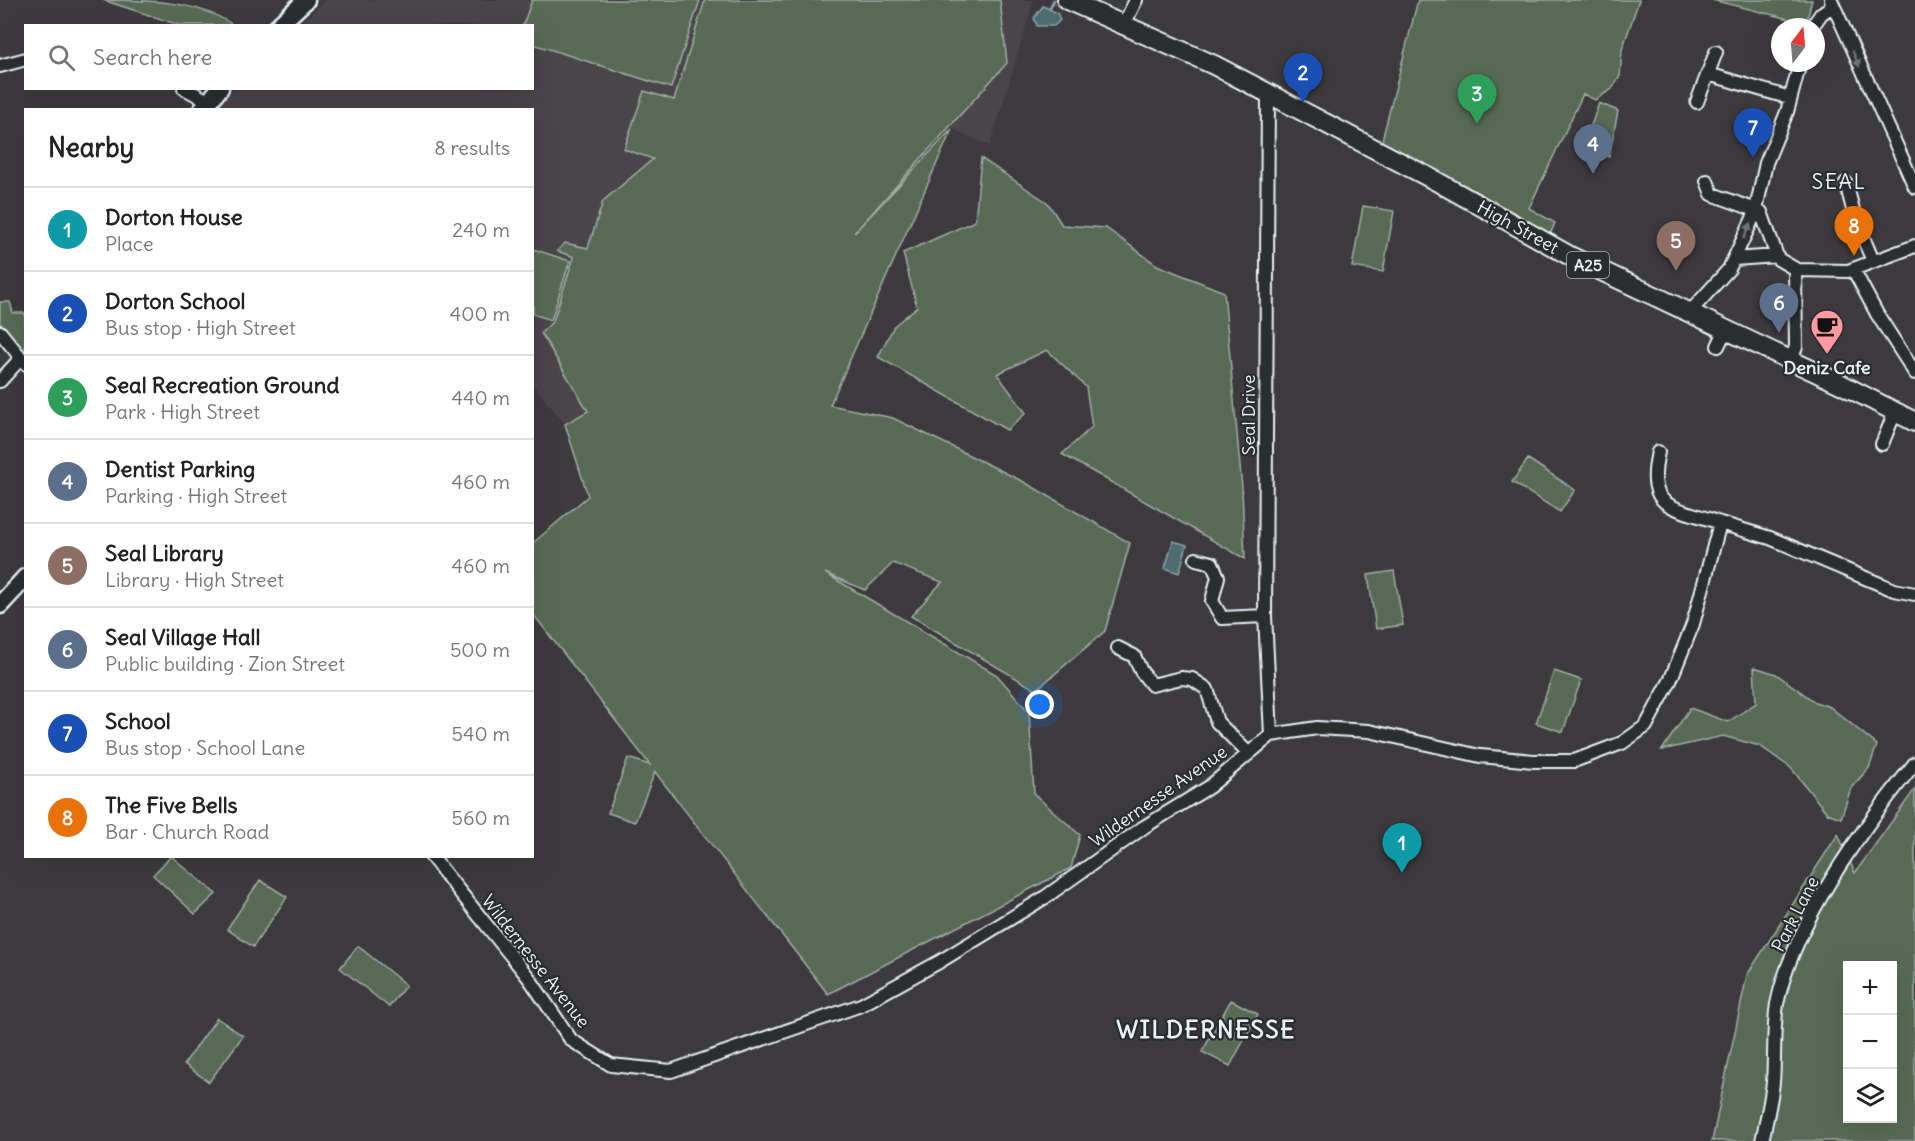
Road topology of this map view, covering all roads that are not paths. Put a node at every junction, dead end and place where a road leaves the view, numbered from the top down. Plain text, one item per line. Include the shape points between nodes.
1 (306, 0) edge
2 (1067, 0) edge
3 (1136, 0) edge
4 (1832, 3) edge
5 (1818, 18) edge
6 (280, 24) edge
7 (1124, 24) junction
8 (1716, 52) dead end
9 (24, 60) edge
10 (0, 66) edge
11 (1797, 72) edge
12 (1708, 74) junction
13 (186, 90) edge
14 (218, 90) edge
15 (1268, 94) junction
16 (1790, 98) junction
17 (1697, 102) dead end
18 (205, 105) edge
19 (1707, 181) dead end
20 (1846, 183) dead end
21 (1915, 187) edge
22 (1756, 210) junction
23 (1915, 246) edge
24 (1777, 255) junction
25 (1734, 259) junction
26 (1873, 261) junction
27 (1853, 269) junction
28 (1795, 270) junction
29 (1690, 312) junction
30 (1726, 329) junction
31 (0, 332) edge
32 (1718, 346) dead end
33 (1791, 360) junction
34 (23, 361) edge
35 (1915, 373) edge
36 (0, 381) edge
37 (1895, 412) junction
38 (1915, 422) edge
39 (1882, 444) dead end
40 (1658, 452) dead end
41 (1720, 523) junction
42 (1196, 559) dead end
43 (24, 579) edge
44 (1915, 594) edge
45 (0, 605) edge
46 (1265, 616) junction
47 (1118, 648) dead end
48 (1271, 735) junction
49 (1249, 754) junction
50 (1915, 763) edge
51 (433, 858) edge
52 (1762, 1141) edge

1 - 6 main road
2 - 7 highway, High Street / A25
3 - 7 street
4 - 5 street
4 -> 21 street
7 - 15 highway, High Street / A25
8 - 12 street
9 - 10 street
11 - 16 street
12 - 16 street
12 - 17 street
13 - 18 street
14 - 18 main road
15 - 29 highway, High Street / A25 via 1546,243
15 - 46 street, Seal Drive
16 - 22 street via 1769,155
19 - 22 street via 1712,194
20 - 26 street
22 - 24 street via 1762,212
25 -> 22 street
23 - 26 street
24 - 25 street
24 - 28 street
25 - 29 street
26 - 27 street
27 - 28 street
27 - 35 street
28 - 33 street via 1796,348
29 - 30 highway, High Street / A25
30 - 32 street
30 - 33 highway, High Street / A25
31 - 34 street
33 - 37 highway, High Street / A25
34 - 36 street
37 - 38 highway, High Street / A25
37 - 39 street
40 - 41 street via 1653,475 1656,493 1667,504
41 - 44 street via 1770,538 1894,590
41 - 48 street via 1693,624 1670,681 1646,726 1622,743 1574,761 1534,761 1480,756 1368,731 1317,728
42 - 46 street via 1212,563 1218,577 1212,601 1222,618
43 - 45 main road
46 - 48 street, Seal Drive
47 - 49 street via 1134,656 1152,685 1181,678 1192,679 1207,689 1217,722
48 - 49 street, Wildernesse Avenue
49 - 51 street, Wildernesse Avenue via 1209,787 1144,827 1044,898 930,968 861,1005 671,1071 611,1065 571,1040 529,978
50 - 52 street, Park Lane via 1879,807 1826,890 1790,959 1777,1005 1773,1084

